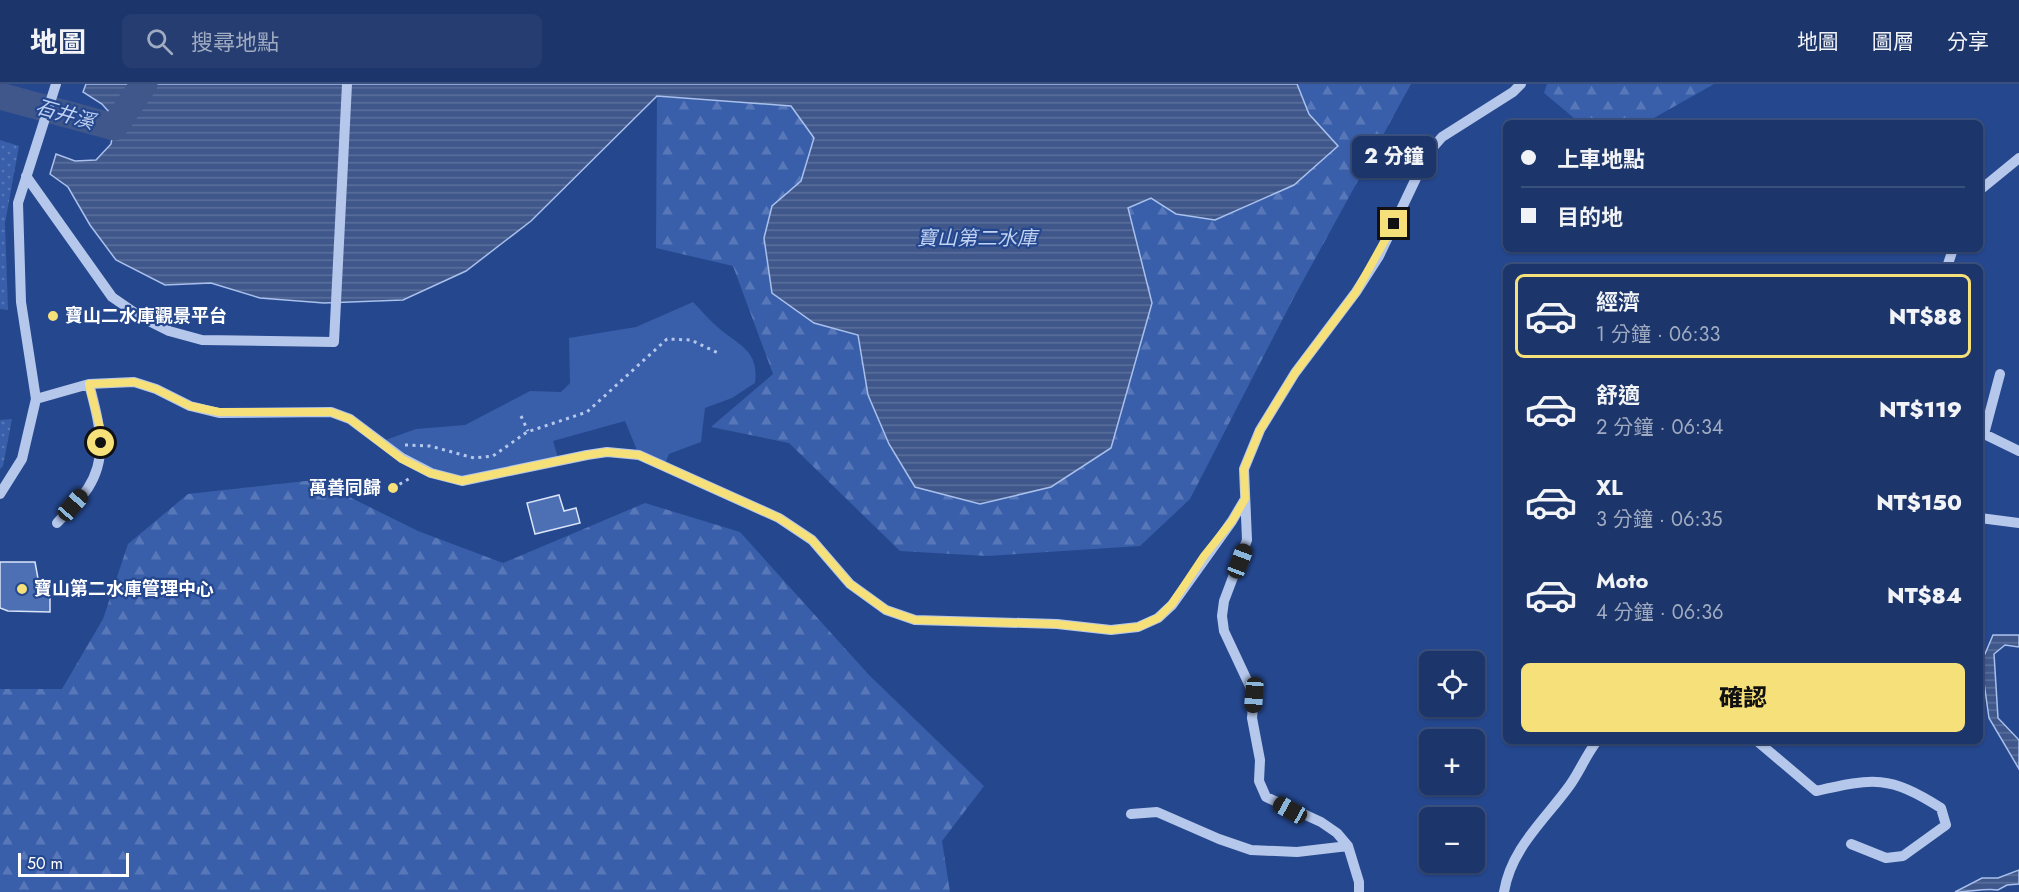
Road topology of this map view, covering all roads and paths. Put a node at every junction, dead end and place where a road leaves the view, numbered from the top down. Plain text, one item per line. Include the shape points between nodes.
1 (56, 84) edge
2 (347, 84) edge
3 (1521, 84) edge
4 (2019, 158) edge
5 (26, 176) junction
6 (1983, 188) edge
7 (718, 353) dead end
8 (2000, 374) dead end
9 (89, 384) junction
10 (36, 399) junction
11 (522, 416) dead end
12 (1983, 430) edge
13 (528, 432) junction
14 (1983, 433) edge
15 (389, 449) junction
16 (2019, 451) edge
17 (424, 470) junction
18 (393, 488) dead end
19 (0, 494) edge
20 (1245, 499) junction
21 (1983, 518) edge
22 (57, 523) dead end
23 (2019, 523) edge
24 (1595, 744) edge
25 (1761, 744) edge
26 (1131, 814) dead end
27 (1851, 844) dead end
28 (1348, 846) junction
29 (1359, 892) edge
30 (1504, 892) edge

1 - 5 street
2 - 5 street via 334,342 202,340 169,331 141,317 112,297
3 - 20 street via 1442,137 1428,153 1379,256 1295,373 1260,430 1244,469
4 - 6 street
5 - 10 street via 18,203 21,302
7 - 13 path via 691,340 667,339 587,412
8 - 12 street
9 - 10 street
9 - 15 street via 134,382 190,406 219,412 331,412 350,419
9 - 22 street via 100,428 101,458 89,488
10 - 19 street via 22,459
11 - 13 path
13 - 15 path via 486,459 463,457 418,444
14 - 16 street
15 - 17 street
17 - 18 path
17 - 20 street via 462,481 607,452 639,455 779,518 812,540 850,584 886,610 915,620 1056,624 1111,630 1138,627 1158,618 1172,604
20 - 28 street via 1247,540 1222,616 1224,631 1254,695 1252,718 1260,760 1259,781 1266,797 1322,822
21 - 23 street
24 - 30 street via 1571,784 1521,845
25 - 27 street via 1816,791 1849,783 1887,781 1911,789 1941,808 1946,825 1903,856 1886,858
26 - 28 street via 1157,812 1251,850 1297,852
28 - 29 street

